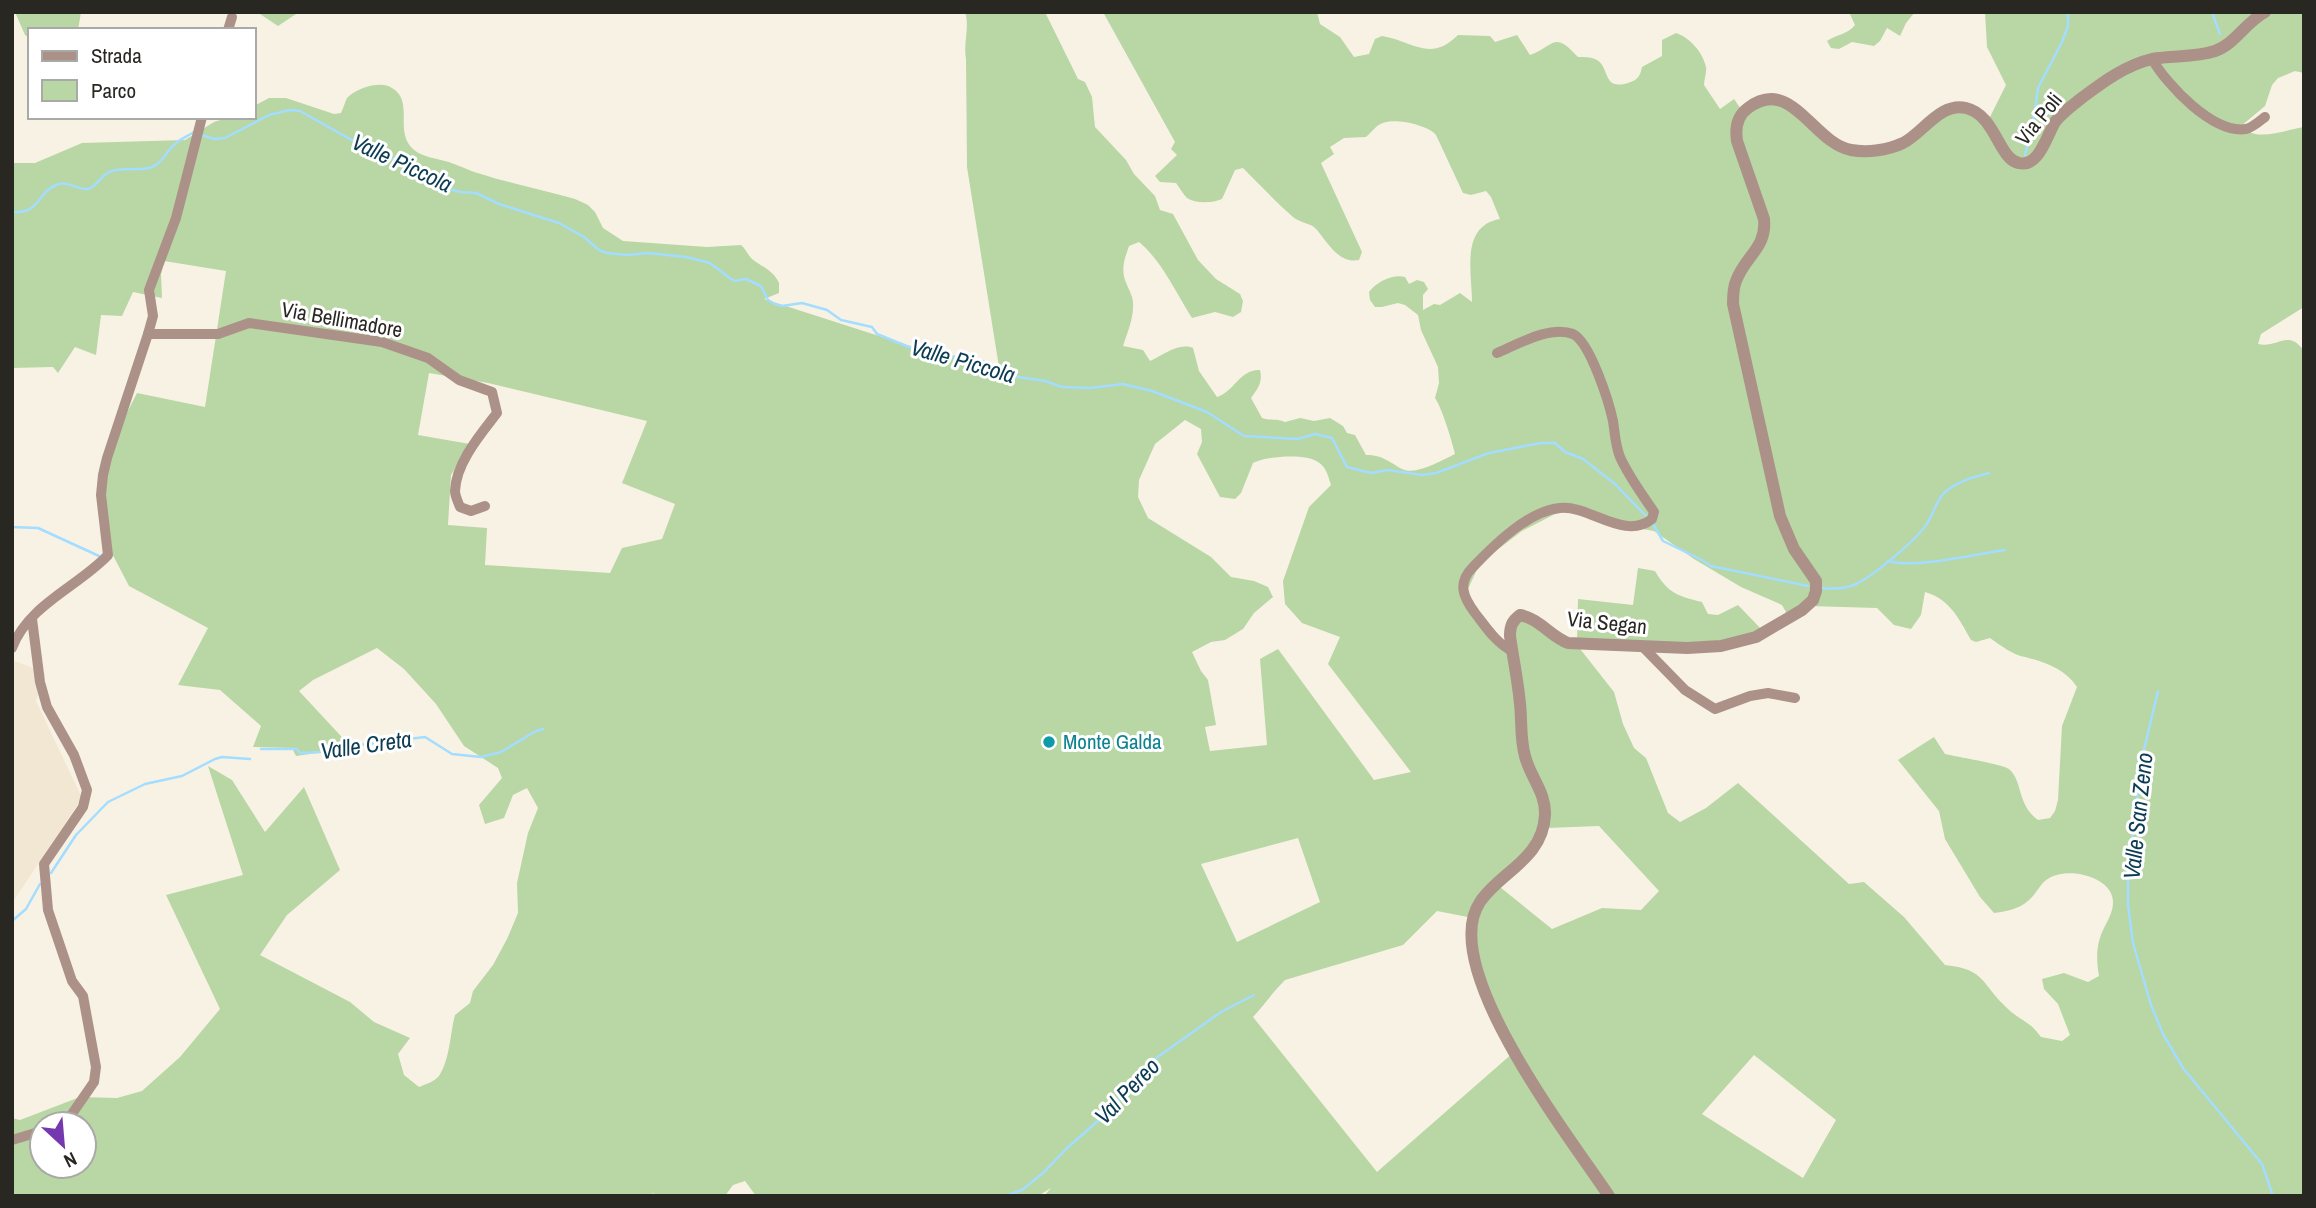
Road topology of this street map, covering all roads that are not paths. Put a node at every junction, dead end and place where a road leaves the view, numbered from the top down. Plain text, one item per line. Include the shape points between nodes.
1 (2265, 12) edge
2 (232, 17) dead end
3 (229, 28) edge
4 (2152, 59) junction
5 (1749, 107) joint
6 (2265, 117) dead end
7 (201, 119) edge
8 (148, 334) junction
9 (1497, 353) dead end
10 (485, 506) dead end
11 (32, 619) junction
12 (1643, 647) junction
13 (12, 648) edge
14 (1512, 650) junction
15 (1795, 698) dead end
16 (75, 1110) edge
17 (1609, 1196) edge

1 - 4 street, Via Poli via 2218,50
2 - 3 street
4 - 5 street, Via Poli via 2116,74 2075,103 2026,164 2010,158 1984,119 1965,108 1943,111 1904,143 1870,151 1831,142 1787,102 1768,100
4 - 6 street via 2162,76 2219,125 2247,129
5 - 12 street, Via Segan via 1735,128 1765,232 1736,279 1733,304 1780,516 1794,549 1816,581 1816,591 1802,610 1756,637 1721,646
7 - 8 street via 176,218 149,290 153,316
8 - 10 street, Via Bellimadore via 218,334 250,323 382,342 428,358 459,380 492,392 497,414 460,469 454,493 460,507 471,511
8 - 11 street via 103,475 108,555
9 - 14 street via 1550,333 1571,333 1581,339 1601,384 1620,456 1654,512 1645,525 1634,526 1560,508 1512,530 1483,557 1466,574 1461,586 1464,596 1502,646
11 - 13 street
11 - 16 street via 47,707 74,754 87,790 83,807 44,864 48,910 72,981 83,996 96,1067 94,1082
12 - 14 street, Via Segan via 1568,643 1520,615 1510,627
12 - 15 street via 1685,690 1715,709 1768,692
14 - 17 street, Via Segan via 1524,755 1543,796 1545,816 1533,849 1479,902 1470,929 1472,951 1488,1004 1506,1041

